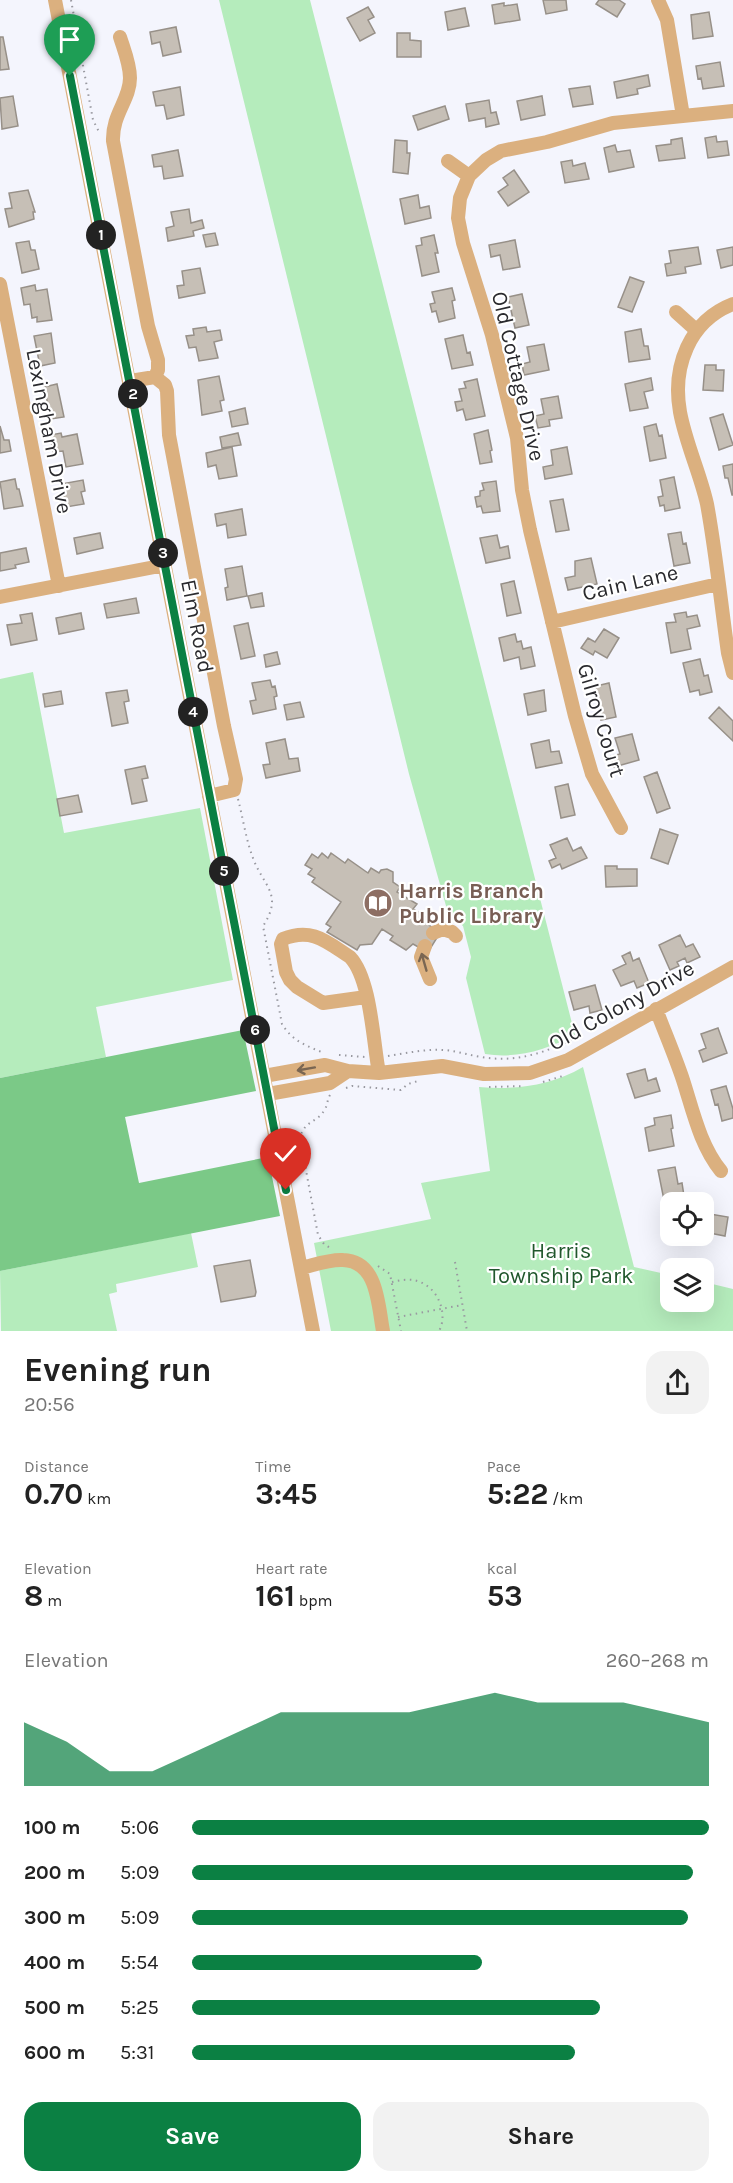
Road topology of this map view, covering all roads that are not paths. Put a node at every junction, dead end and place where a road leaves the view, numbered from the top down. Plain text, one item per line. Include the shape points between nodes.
1 (55, 0) edge
2 (658, 0) edge
3 (120, 37) dead end
4 (733, 111) edge
5 (683, 116) junction
6 (448, 161) dead end
7 (470, 177) junction
8 (0, 284) edge
9 (733, 304) edge
10 (676, 312) dead end
11 (696, 330) junction
12 (155, 377) junction
13 (130, 381) junction
14 (165, 565) junction
15 (718, 584) junction
16 (58, 586) junction
17 (0, 597) edge
18 (552, 622) junction
19 (733, 673) edge
20 (209, 796) junction
21 (621, 828) dead end
22 (433, 933) dead end
23 (456, 936) dead end
24 (425, 946) dead end
25 (733, 967) edge
26 (430, 979) dead end
27 (366, 997) junction
28 (656, 1009) junction
29 (348, 1071) junction
30 (379, 1073) junction
31 (264, 1076) junction
32 (268, 1094) junction
33 (721, 1171) dead end
34 (301, 1268) junction
35 (313, 1331) edge
36 (383, 1331) edge

1 - 13 street, Elm Road
2 - 5 street via 667,20
3 - 12 street via 130,80 113,129 114,146 158,360
4 - 5 street, Old Cottage Drive
5 - 7 street, Old Cottage Drive via 613,123 548,142 501,150
6 - 7 street
7 - 18 street, Old Cottage Drive via 460,198 458,218 517,438 522,490
8 - 16 street, Lexingham Drive
9 - 11 street
10 - 11 street
11 - 15 street via 682,359 678,394 707,505
12 - 13 street
12 - 20 street via 167,391 169,435 236,779 234,790
13 - 14 street, Elm Road
14 - 16 street
14 - 20 street, Elm Road
15 - 18 street, Cain Lane
15 - 19 street
16 - 17 street
18 - 21 street, Gilroy Court via 592,774
20 - 31 street, Elm Road
22 - 23 street via 443,929
26 -> 24 street via 421,957
25 - 28 street, Old Colony Drive
27 - 27 street via 361,972 350,957 313,935 283,939 287,976 297,987 323,1003
27 - 30 street
28 - 30 street, Old Colony Drive via 568,1060 530,1073 484,1074 442,1066
28 - 33 street via 703,1142
29 - 30 street, Old Colony Drive
29 -> 31 street, Old Colony Drive via 325,1065
29 - 32 street via 330,1083
31 - 32 street, Elm Road
32 - 34 street, Elm Road
34 - 35 street, Elm Road
34 - 36 street via 342,1260 357,1263 372,1277

